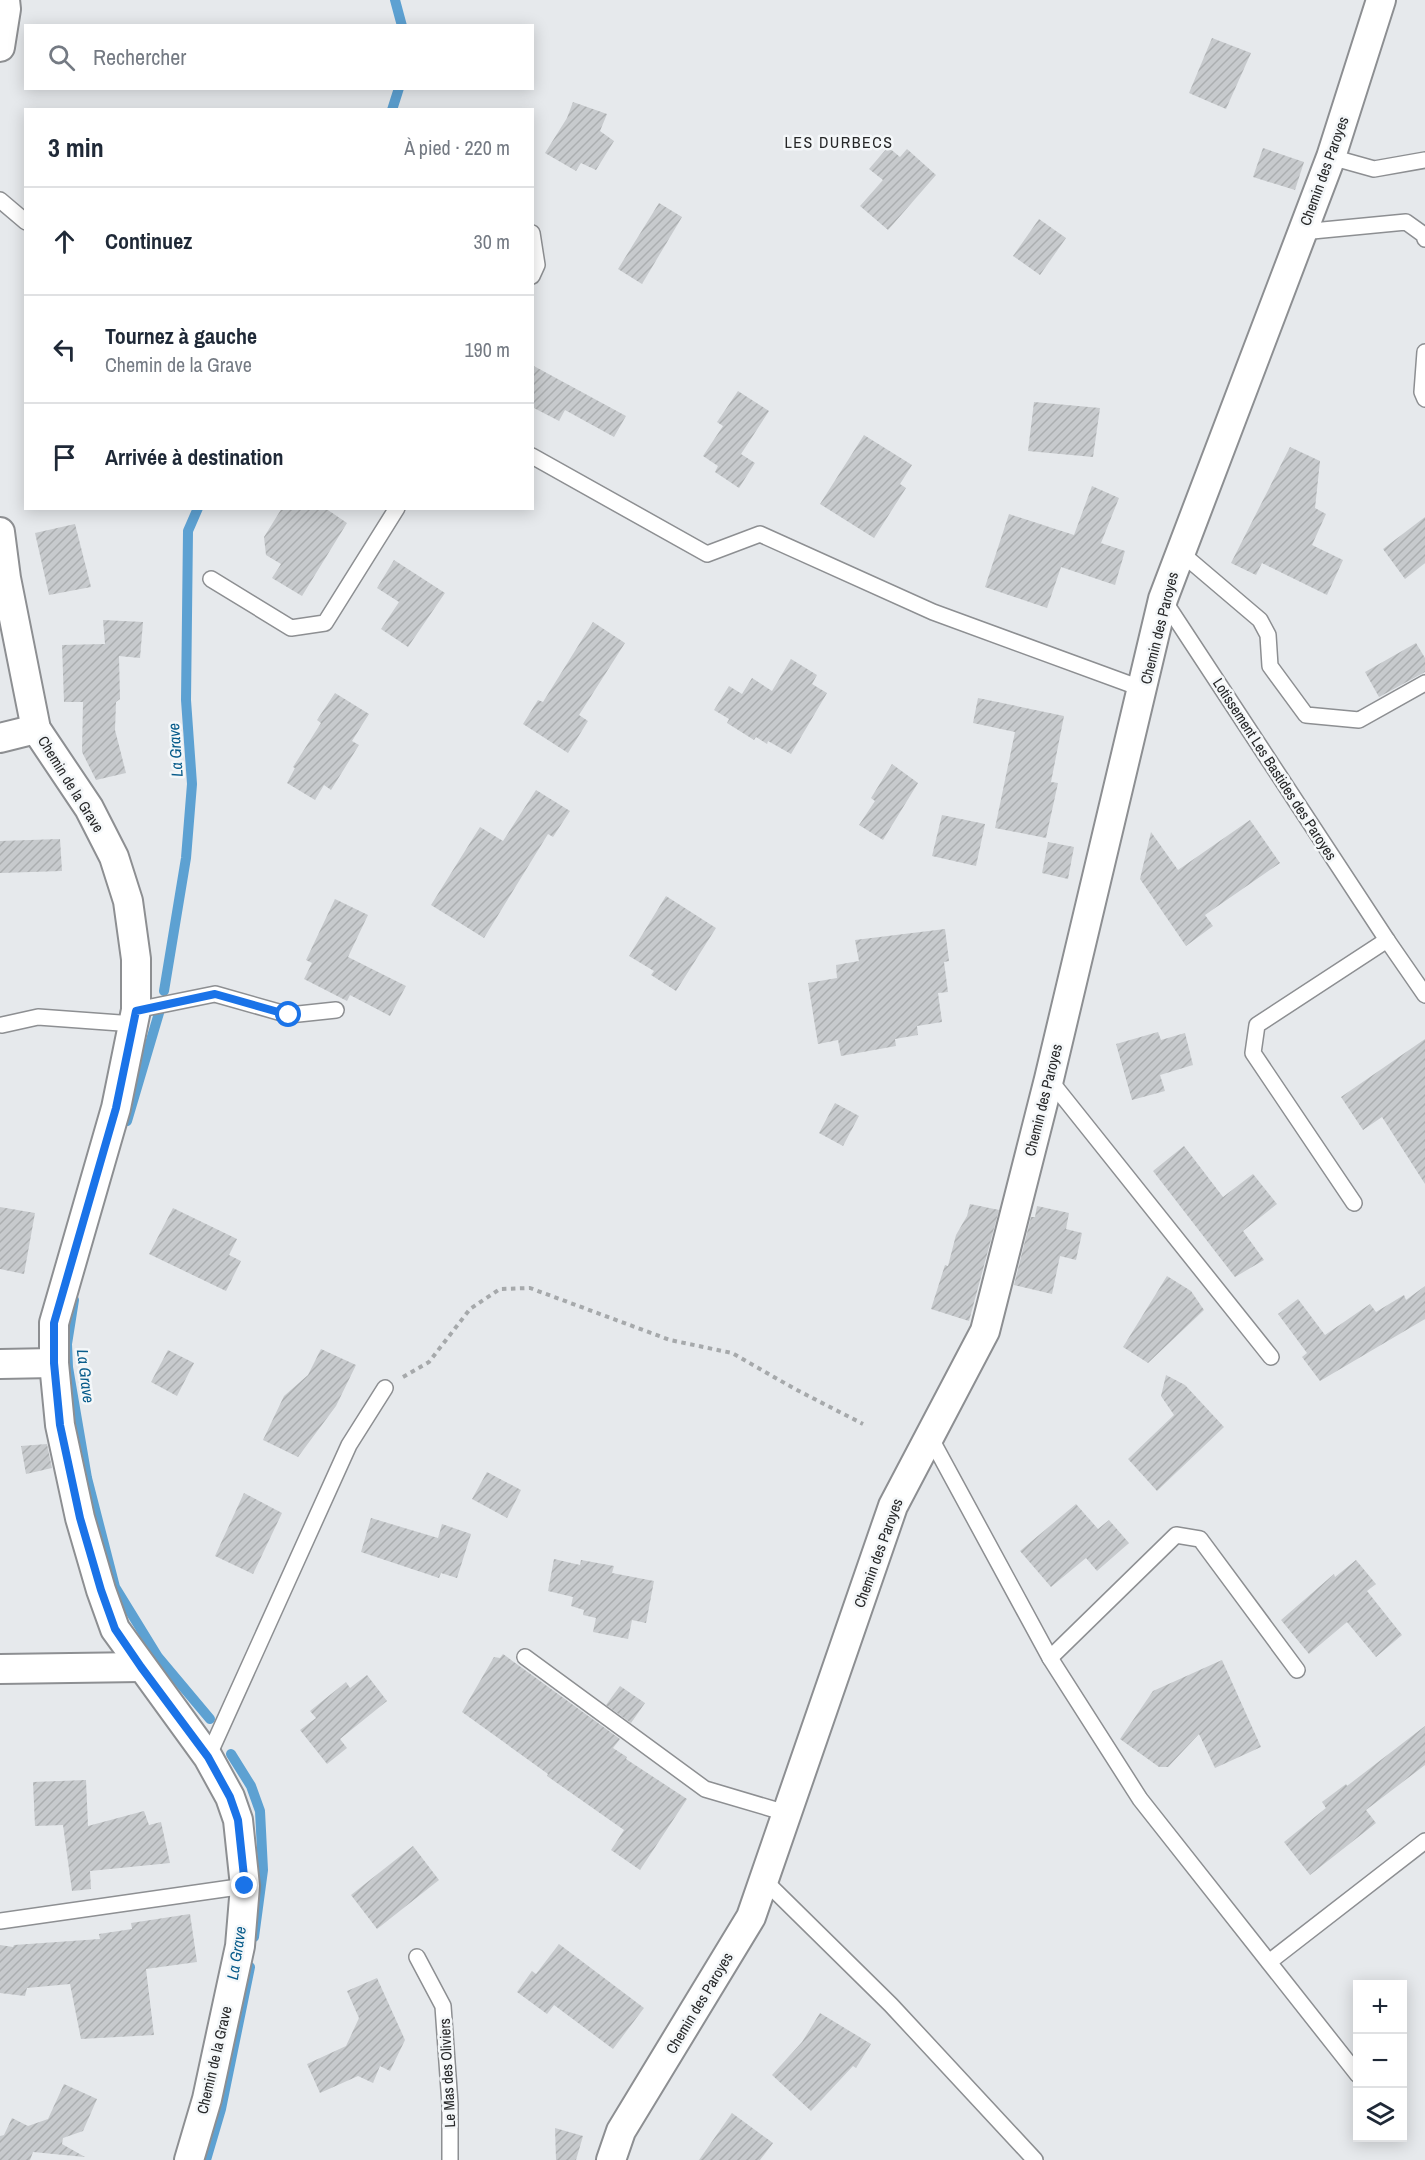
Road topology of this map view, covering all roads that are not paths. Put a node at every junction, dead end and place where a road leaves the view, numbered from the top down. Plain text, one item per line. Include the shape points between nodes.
1 (5, 0) edge
2 (1381, 0) edge
3 (0, 47) edge
4 (1331, 157) junction
5 (1425, 160) edge
6 (0, 200) edge
7 (24, 220) edge
8 (1302, 232) junction
9 (1425, 239) edge
10 (534, 246) edge
11 (534, 272) edge
12 (1425, 352) edge
13 (1425, 399) edge
14 (534, 457) edge
15 (396, 510) edge
16 (0, 532) edge
17 (1180, 552) junction
18 (211, 579) dead end
19 (1164, 599) junction
20 (1425, 683) edge
21 (1143, 689) junction
22 (36, 729) junction
23 (0, 738) edge
24 (1387, 940) junction
25 (1425, 995) edge
26 (336, 1010) dead end
27 (135, 1017) junction
28 (2, 1025) dead end
29 (1049, 1078) junction
30 (1354, 1203) dead end
31 (1271, 1357) dead end
32 (54, 1363) junction
33 (0, 1364) edge
34 (385, 1388) road end
35 (929, 1435) junction
36 (525, 1657) dead end
37 (1050, 1658) junction
38 (141, 1667) junction
39 (0, 1670) edge
40 (1297, 1670) dead end
41 (208, 1757) junction
42 (786, 1813) junction
43 (1425, 1841) edge
44 (764, 1880) junction
45 (245, 1886) junction
46 (0, 1921) edge
47 (417, 1957) dead end
48 (1269, 1962) junction
49 (1353, 2069) edge
50 (189, 2160) edge
51 (450, 2160) edge
52 (611, 2160) edge
53 (1035, 2160) edge

1 - 3 street
2 - 4 street, Chemin des Paroyes
4 - 5 lane via 1374,169
4 - 8 street, Chemin des Paroyes
6 - 7 lane
8 - 9 lane via 1406,222
8 - 17 street, Chemin des Paroyes
10 - 11 lane
12 - 13 lane
14 - 21 lane via 707,554 760,534 933,612
15 - 18 lane via 325,623 291,628
16 - 22 street, Chemin de la Grave
17 - 19 street, Chemin des Paroyes
17 - 20 lane via 1260,620 1268,635 1270,666 1306,715 1359,720
19 - 21 street, Chemin des Paroyes
19 - 24 lane, Lotissement Les Bastides des Paroyes
21 - 29 street, Chemin des Paroyes
22 - 23 street
22 - 27 street, Chemin de la Grave via 90,808 114,857 128,901 136,959
24 - 25 lane, Lotissement Les Bastides des Paroyes
24 - 30 lane via 1257,1024 1253,1053
26 - 27 lane via 289,1015 215,994
27 - 28 lane via 38,1017
27 - 32 street, Chemin de la Grave via 116,1108 54,1323
29 - 31 lane
29 - 35 street, Chemin des Paroyes via 985,1330
32 - 33 street
32 - 38 street, Chemin de la Grave via 60,1425 80,1518 115,1629
34 - 41 lane via 349,1445
35 - 37 lane
35 - 42 street, Chemin des Paroyes via 893,1506
36 - 42 lane via 705,1789
37 - 40 lane via 1176,1535 1200,1539
37 - 48 lane via 1140,1798
38 - 39 street
38 - 41 street, Chemin de la Grave
41 - 45 street, Chemin de la Grave via 238,1820
42 - 44 street, Chemin des Paroyes
43 - 48 lane
44 - 52 street, Chemin des Paroyes via 751,1917 621,2130
44 - 53 lane via 891,2005
45 - 46 lane
45 - 50 street, Chemin de la Grave via 240,1946 207,2099
47 - 51 lane, Le Mas des Oliviers via 443,2006
48 - 49 lane

